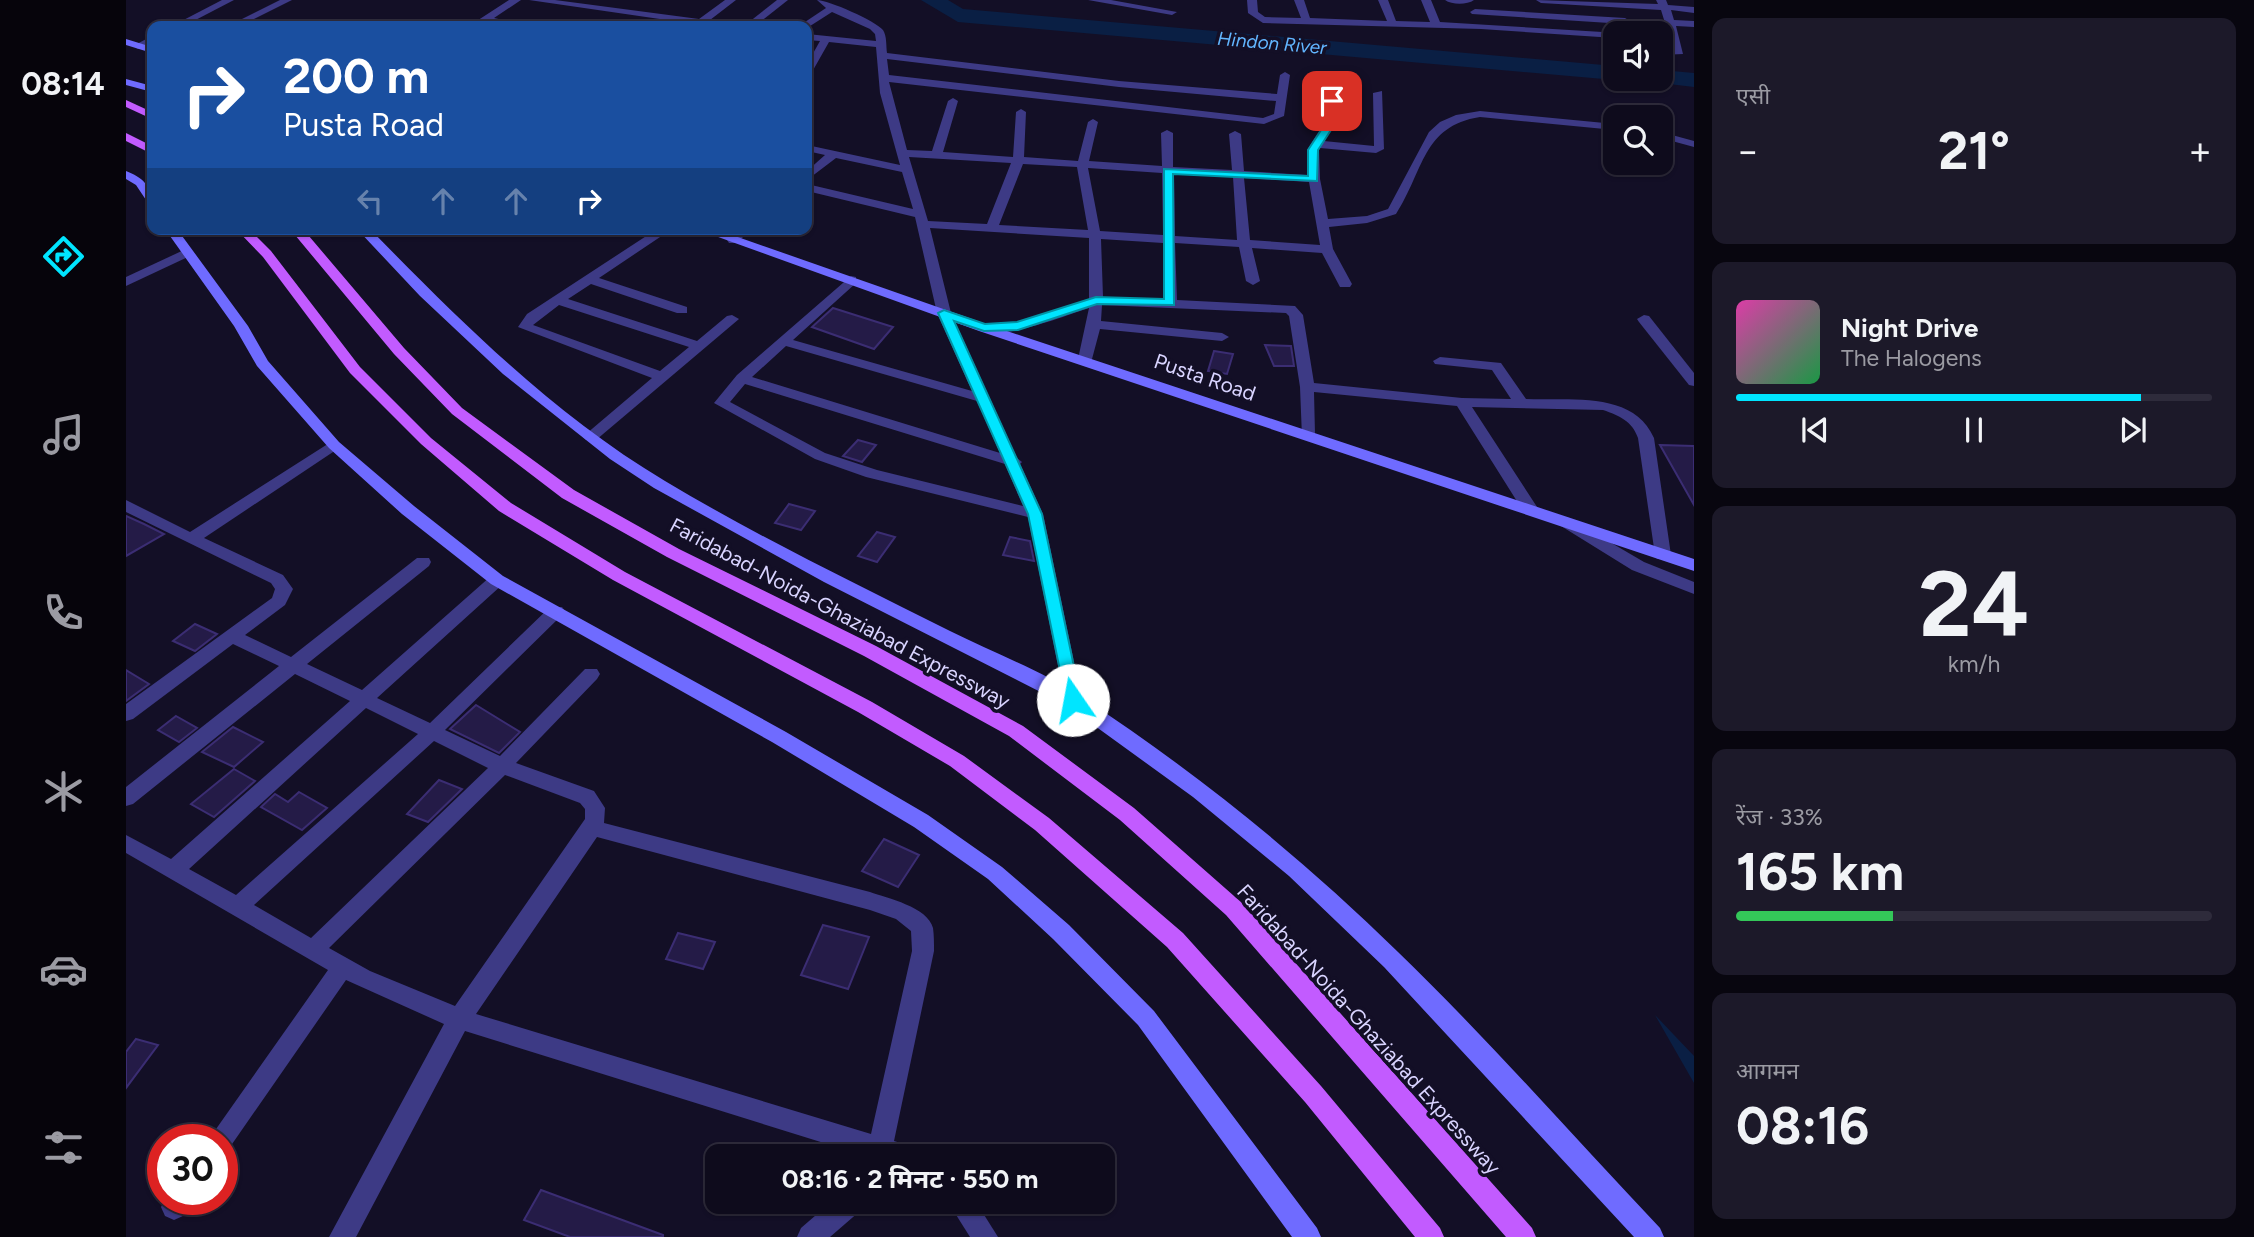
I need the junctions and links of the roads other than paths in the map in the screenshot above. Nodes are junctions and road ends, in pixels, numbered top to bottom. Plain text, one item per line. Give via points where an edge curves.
1 (229, 0) edge
2 (287, 0) edge
3 (516, 0) edge
4 (534, 0) edge
5 (731, 0) edge
6 (783, 0) edge
7 (1093, 0) edge
8 (1151, 0) edge
9 (1252, 0) edge
10 (1299, 0) edge
11 (1383, 0) edge
12 (1426, 0) edge
13 (1450, 0) edge
14 (1470, 0) edge
15 (1541, 0) edge
16 (1551, 0) edge
17 (1105, 1) edge
18 (1595, 2) edge
19 (1622, 2) edge
20 (827, 4) edge
21 (1663, 4) edge
22 (1143, 8) junction
23 (1694, 10) edge
24 (1172, 12) dead end
25 (1475, 12) junction
26 (485, 19) junction
27 (1306, 20) junction
28 (187, 21) edge
29 (243, 21) edge
30 (482, 21) edge
31 (497, 21) edge
32 (693, 21) edge
33 (702, 21) edge
34 (756, 21) edge
35 (809, 21) edge
36 (1625, 21) joint
37 (1669, 21) edge
38 (1673, 23) edge
39 (1392, 24) junction
40 (1694, 24) edge
41 (1436, 25) junction
42 (1482, 26) junction
43 (1673, 33) edge
44 (1603, 34) edge
45 (812, 38) edge
46 (826, 39) junction
47 (126, 42) edge
48 (147, 42) edge
49 (138, 46) junction
50 (147, 49) edge
51 (881, 50) junction
52 (1673, 52) edge
53 (812, 63) edge
54 (1040, 75) junction
55 (1285, 75) dead end
56 (884, 78) junction
57 (1335, 80) dead end
58 (126, 82) edge
59 (147, 88) edge
60 (1378, 93) dead end
61 (1036, 96) junction
62 (1282, 98) junction
63 (953, 101) dead end
64 (126, 103) edge
65 (1021, 112) dead end
66 (147, 114) edge
67 (1093, 122) dead end
68 (1603, 126) edge
69 (1167, 133) dead end
70 (1235, 134) dead end
71 (126, 136) edge
72 (1673, 138) edge
73 (1316, 144) junction
74 (1694, 144) edge
75 (147, 148) edge
76 (812, 149) edge
77 (903, 153) junction
78 (834, 154) junction
79 (936, 156) junction
80 (1018, 161) junction
81 (1082, 166) junction
82 (907, 170) junction
83 (1168, 171) junction
84 (812, 173) edge
85 (1237, 173) junction
86 (126, 174) edge
87 (1314, 179) junction
88 (146, 181) edge
89 (812, 189) edge
90 (922, 219) junction
91 (1322, 223) junction
92 (991, 229) junction
93 (175, 235) edge
94 (248, 235) edge
95 (301, 235) edge
96 (369, 235) edge
97 (657, 235) edge
98 (719, 235) edge
99 (738, 235) edge
100 (1095, 235) junction
101 (733, 240) junction
102 (1168, 240) junction
103 (1244, 243) junction
104 (1327, 249) junction
105 (186, 253) junction
106 (591, 280) junction
107 (852, 280) junction
108 (1253, 281) dead end
109 (126, 282) edge
110 (1345, 284) dead end
111 (561, 301) junction
112 (1096, 301) junction
113 (1170, 303) junction
114 (682, 310) dead end
115 (944, 313) junction
116 (732, 319) dead end
117 (1644, 319) dead end
118 (1094, 324) junction
119 (984, 328) junction
120 (1222, 337) dead end
121 (783, 341) junction
122 (699, 346) junction
123 (1085, 359) junction
124 (1440, 361) dead end
125 (663, 377) junction
126 (742, 378) junction
127 (1694, 382) edge
128 (1307, 387) junction
129 (981, 398) junction
130 (1462, 402) junction
131 (1522, 404) junction
132 (1307, 434) junction
133 (591, 437) junction
134 (334, 445) junction
135 (1014, 462) junction
136 (126, 505) edge
137 (1531, 510) junction
138 (1035, 514) junction
139 (1567, 523) junction
140 (191, 540) junction
141 (1663, 555) junction
142 (423, 562) dead end
143 (1694, 565) edge
144 (497, 580) junction
145 (1694, 588) edge
146 (556, 611) junction
147 (232, 636) junction
148 (293, 665) junction
149 (591, 674) dead end
150 (365, 700) junction
151 (1073, 700) junction
152 (126, 714) edge
153 (433, 731) junction
154 (502, 766) junction
155 (126, 798) edge
156 (592, 828) junction
157 (130, 851) edge
158 (173, 870) junction
159 (237, 907) junction
160 (313, 950) junction
161 (343, 967) junction
162 (459, 1019) junction
163 (232, 1124) edge
164 (866, 1144) edge
165 (900, 1144) edge
166 (836, 1214) edge
167 (969, 1214) edge
168 (342, 1237) edge
169 (810, 1237) edge
170 (985, 1237) edge
171 (1308, 1237) edge
172 (1431, 1237) edge
173 (1523, 1237) edge
174 (1651, 1237) edge

1 - 28 street
2 - 29 street
3 - 26 street
4 - 32 street
5 - 33 street
6 - 34 street
7 - 17 street
8 - 22 street
9 - 27 street via 1257,17
10 - 27 street
11 - 39 street
12 - 41 street
13 - 14 street
14 - 25 street
15 - 16 street
16 - 18 street
17 - 22 street
18 - 19 street
19 - 21 street
19 - 36 street
20 - 35 street
20 - 51 street via 875,27
21 - 23 street
21 - 37 street
22 - 24 street
25 - 36 street
25 - 42 street
26 - 30 street
26 - 31 street
27 - 39 street
38 - 40 street
39 - 41 street
41 - 42 street
42 - 44 street
43 - 52 street via 1679,52
45 - 46 street
46 - 51 street
46 - 53 street
47 - 49 street
48 - 49 street
49 - 50 street
51 - 54 street
51 - 56 street
54 - 61 street
54 - 62 street
55 - 62 street
56 - 61 street
56 - 77 street
57 - 73 street via 1329,122
58 - 59 street
60 - 73 street via 1380,147
61 - 62 street via 1264,121 1279,116
63 - 79 street
64 - 66 main road
65 - 80 street
67 - 81 street
68 - 91 street via 1461,114 1435,130 1392,211 1349,223
69 - 83 street
70 - 85 street
71 - 75 main road
72 - 74 street
73 - 87 street
76 - 78 street
77 - 79 street
77 - 82 street
78 - 82 street
78 - 84 street
79 - 80 street
80 - 81 street
80 - 92 street
81 - 83 street
81 - 100 street
82 - 90 street
83 - 85 street
83 - 102 street
85 - 87 street
85 - 103 street
86 - 88 street
87 - 91 street
89 - 90 street
90 - 92 street
90 - 115 street
91 - 104 street
92 - 100 street
93 - 105 street
94 - 172 main road via 355,370 426,441 505,507 619,576 957,761 1042,824 1175,940 1313,1094
95 - 173 main road, Faridabad-Noida-Ghaziabad Expressway via 399,351 457,411 558,487 673,553 870,651 1016,731 1127,814 1234,909
96 - 133 street via 508,371
97 - 106 street
98 - 101 street, Pusta Road
99 - 101 street
100 - 102 street
100 - 112 street
101 - 107 street, Pusta Road
102 - 103 street
102 - 113 street
103 - 104 street
103 - 108 street
104 - 110 street
105 - 109 street
105 - 134 street via 241,326 262,363
106 - 111 street
106 - 114 street
107 - 115 street, Pusta Road
107 - 121 street
111 - 122 street
111 - 125 street via 532,317 525,327
112 - 113 street
112 - 118 street
112 - 119 street via 1018,326
113 - 128 street via 1290,309 1296,315
115 - 119 street, Pusta Road
115 - 129 street
116 - 122 street
117 - 127 street
118 - 120 street
118 - 123 street
119 - 123 street, Pusta Road
121 - 126 street
121 - 129 street
122 - 125 street
123 - 132 street, Pusta Road
124 - 131 street via 1496,366
125 - 133 street
126 - 135 street
126 - 138 street via 721,402 820,456 872,474
128 - 130 street
128 - 132 street
129 - 135 street
130 - 131 street
130 - 137 street
131 - 141 street via 1604,406 1625,412 1641,424
132 - 137 street, Pusta Road
133 - 151 street via 720,519
134 - 140 street
134 - 144 street
135 - 138 street
136 - 140 street
137 - 139 street, Pusta Road
138 - 151 street
139 - 141 street, Pusta Road
139 - 145 street via 1638,566
140 - 147 street via 277,579 284,589 279,601
141 - 143 street, Pusta Road
142 - 148 street
144 - 146 street
144 - 150 street
146 - 153 street
146 - 171 street via 921,821 995,873 1146,1018
147 - 148 street
147 - 152 street
148 - 150 street
148 - 155 street
149 - 154 street
150 - 153 street
150 - 158 street
151 - 174 street via 1200,792 1296,870 1392,960
153 - 154 street
153 - 159 street
154 - 156 street via 587,797 598,815
154 - 160 street
156 - 162 street
156 - 165 street via 870,901 903,912 922,928
157 - 158 street
158 - 159 street
159 - 160 street
160 - 161 street
161 - 162 street
161 - 163 street
162 - 164 street
162 - 168 street
166 - 169 street
167 - 170 street

